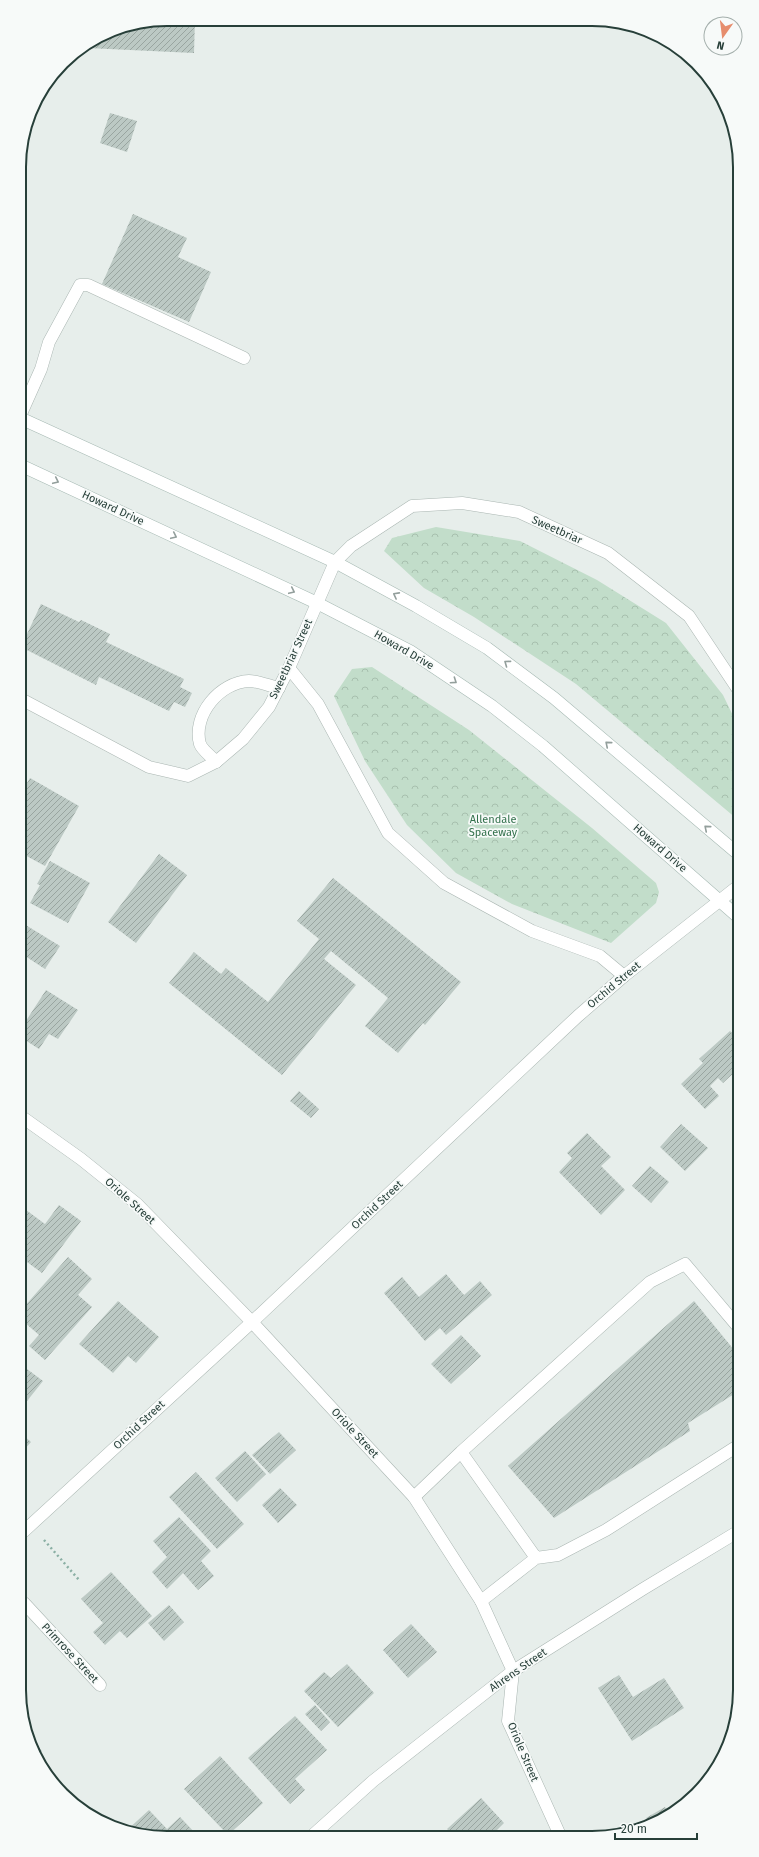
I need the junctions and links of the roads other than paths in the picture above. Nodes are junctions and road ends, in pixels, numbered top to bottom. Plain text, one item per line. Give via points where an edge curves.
1 (244, 358) dead end
2 (26, 403) edge
3 (26, 420) edge
4 (26, 468) edge
5 (335, 562) junction
6 (317, 603) junction
7 (290, 668) junction
8 (733, 682) edge
9 (279, 688) junction
10 (26, 702) edge
11 (216, 762) junction
12 (733, 850) edge
13 (733, 890) edge
14 (719, 900) junction
15 (733, 912) edge
16 (624, 976) junction
17 (26, 1120) edge
18 (733, 1321) edge
19 (252, 1322) junction
20 (733, 1450) edge
21 (461, 1452) junction
22 (414, 1497) junction
23 (27, 1529) edge
24 (733, 1535) edge
25 (536, 1558) junction
26 (481, 1601) junction
27 (26, 1605) edge
28 (513, 1671) junction
29 (100, 1685) dead end
30 (317, 1831) edge
31 (558, 1831) edge

1 - 2 street via 88,284 80,285 49,342
3 - 5 street
4 -> 6 street, Howard Drive
5 - 6 street, Sweetbriar Street
5 - 8 street, Sweetbriar via 351,546 412,506 462,503 518,512 608,553 689,616
12 -> 5 street via 554,698 487,648
6 - 7 street, Sweetbriar Street
6 -> 14 street, Howard Drive via 410,652 492,706 543,746
7 - 9 street, Sweetbriar Street
7 - 16 street via 318,704 388,833 444,883 532,931 600,956
9 - 11 street, Sweetbriar Street via 269,707 243,739
9 - 11 street via 249,681 227,687 206,706 199,728 200,745
10 - 11 street, Sweetbriar Street via 149,767 188,776
13 - 14 street, Orchid Street
14 - 15 street, Howard Drive
14 - 16 street, Orchid Street
16 - 19 street, Orchid Street via 578,1016
17 - 19 street, Oriole Street via 137,1204
18 - 21 street via 685,1264 650,1282
19 - 22 street, Oriole Street
19 - 23 street, Orchid Street
20 - 25 street via 606,1530 558,1556
21 - 22 street
21 - 25 street
22 - 26 street, Oriole Street
24 - 28 street, Ahrens Street
25 - 26 street
26 - 28 street, Oriole Street
27 - 29 street, Primrose Street
28 - 30 street, Ahrens Street via 373,1781
28 - 31 street, Oriole Street via 508,1721

